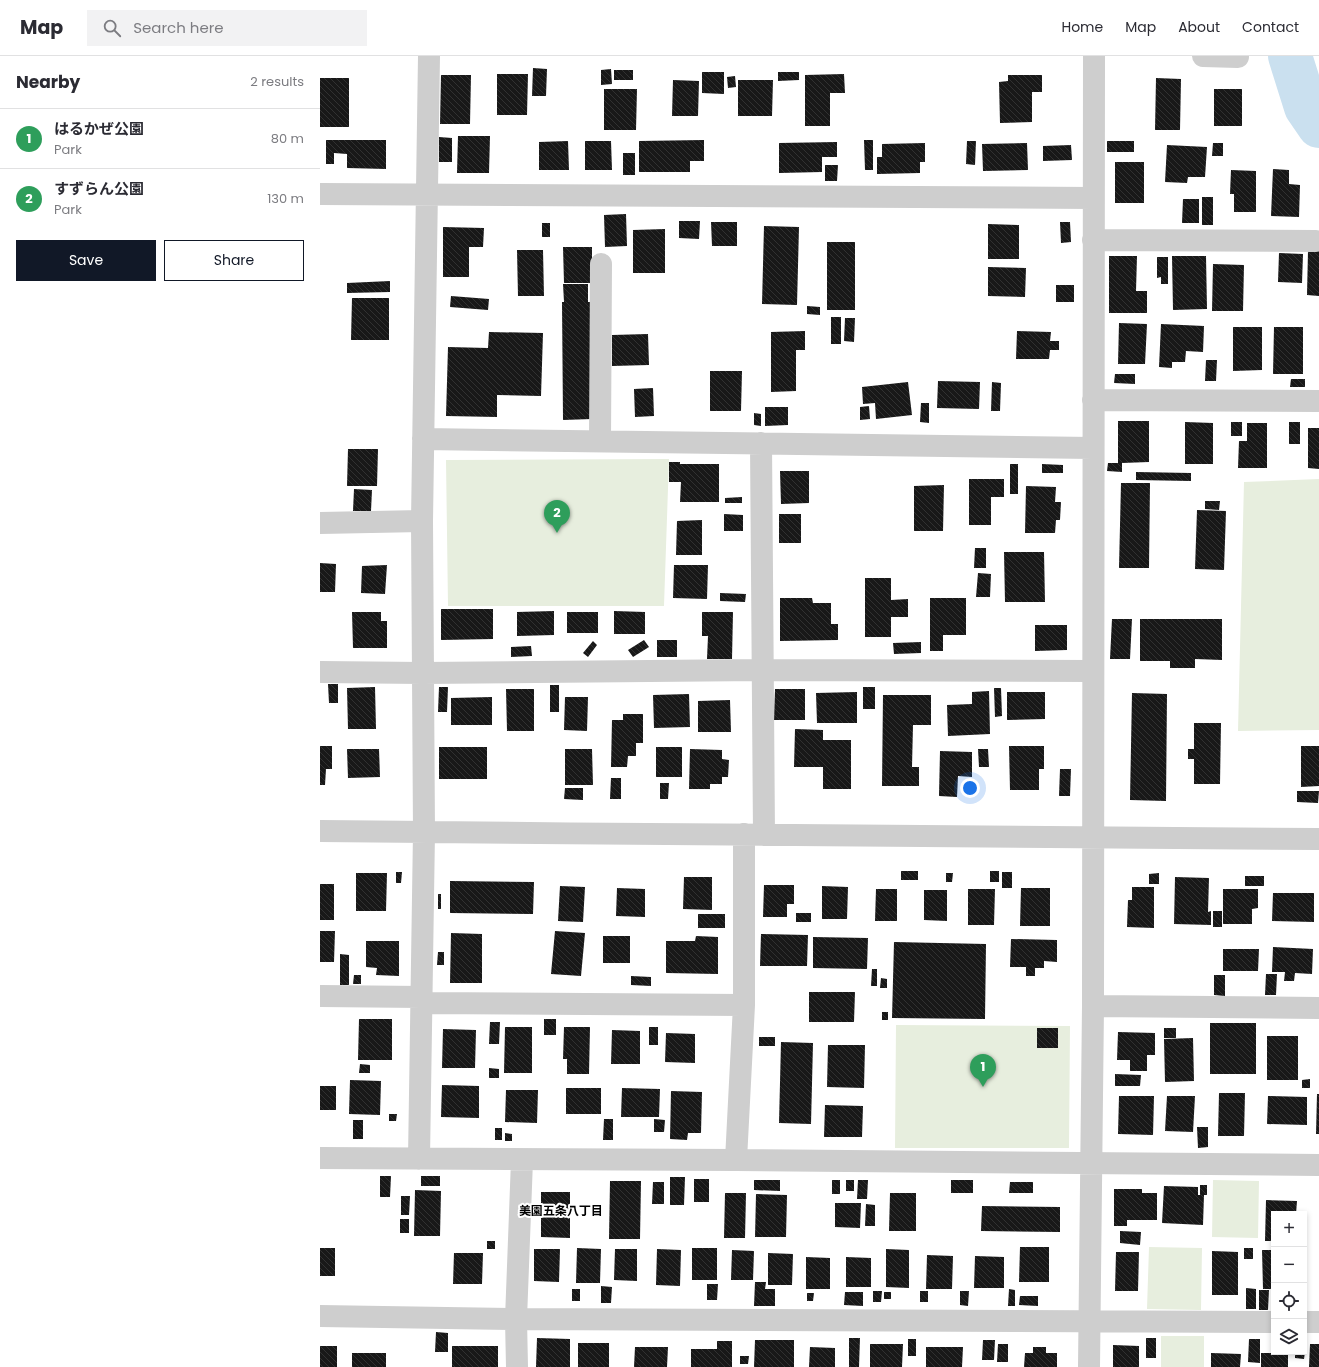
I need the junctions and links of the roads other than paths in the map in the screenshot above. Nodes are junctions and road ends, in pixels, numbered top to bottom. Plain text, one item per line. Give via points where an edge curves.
1 (429, 56) edge
2 (1094, 56) edge
3 (1203, 56) edge
4 (1238, 57) dead end
5 (320, 194) edge
6 (427, 194) junction
7 (1093, 198) junction
8 (1093, 240) junction
9 (1316, 241) dead end
10 (602, 264) dead end
11 (1093, 400) junction
12 (1319, 401) edge
13 (423, 439) junction
14 (600, 441) junction
15 (761, 444) junction
16 (1093, 448) junction
17 (422, 521) junction
18 (320, 523) edge
19 (762, 670) junction
20 (1092, 671) junction
21 (320, 672) edge
22 (423, 673) junction
23 (320, 831) edge
24 (424, 832) junction
25 (754, 834) junction
26 (1092, 838) junction
27 (1319, 839) edge
28 (320, 996) edge
29 (422, 1000) junction
30 (744, 1004) junction
31 (1092, 1006) junction
32 (1319, 1008) edge
33 (320, 1158) edge
34 (419, 1159) junction
35 (522, 1160) junction
36 (736, 1160) junction
37 (1092, 1163) junction
38 (1319, 1165) edge
39 (320, 1316) edge
40 (516, 1319) junction
41 (1089, 1322) junction
42 (1271, 1322) edge
43 (1307, 1322) edge
44 (1319, 1322) edge
45 (517, 1367) edge
46 (1089, 1367) edge

1 - 6 street
2 - 7 street
3 - 4 street
5 - 6 street
6 - 7 street
6 - 13 street
7 - 8 street
8 - 9 street
8 - 11 street
10 - 14 street
11 - 12 street
11 - 16 street
13 - 14 street
13 - 17 street
14 - 15 street
15 - 16 street
15 - 19 street
16 - 20 street
17 - 18 street
17 - 22 street
19 - 20 street
19 - 22 street
19 - 25 street
20 - 26 street
21 - 22 street
22 - 24 street
23 - 24 street
24 - 25 street
24 - 29 street
25 - 26 street
25 - 30 street
26 - 27 street
26 - 31 street
28 - 29 street
29 - 30 street
29 - 34 street
30 - 36 street
31 - 32 street
31 - 37 street
33 - 34 street
34 - 35 street
35 - 36 street
35 - 40 street
36 - 37 street
37 - 38 street
37 - 41 street
39 - 40 street
40 - 41 street
40 - 45 street
41 - 42 street
41 - 46 street
43 - 44 street

